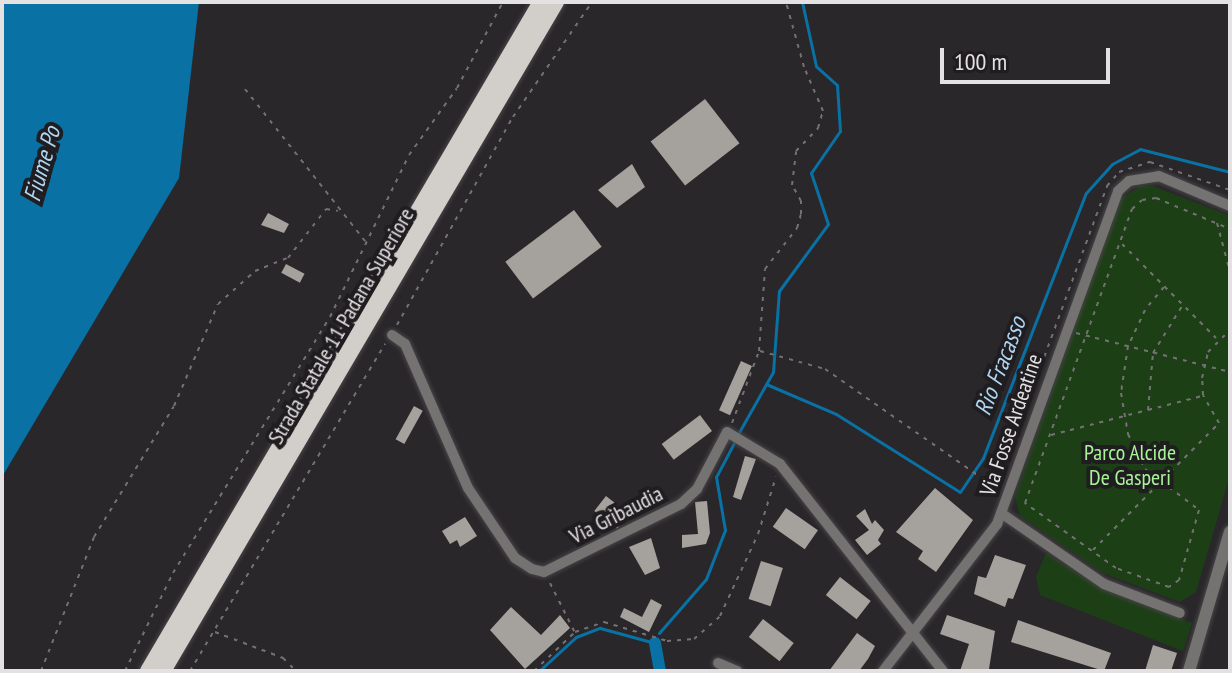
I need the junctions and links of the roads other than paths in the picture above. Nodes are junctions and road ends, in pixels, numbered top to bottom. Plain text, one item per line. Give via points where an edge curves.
1 (541, 2) edge
2 (556, 2) edge
3 (1230, 206) edge
4 (392, 335) dead end
5 (1001, 513) junction
6 (1230, 532) edge
7 (1180, 613) dead end
8 (913, 631) junction
9 (718, 663) dead end
10 (1192, 670) edge
11 (148, 671) edge
12 (163, 671) edge
13 (737, 671) edge
14 (883, 671) edge
15 (943, 671) edge

1 - 11 highway, Strada Statale 11 Padana Superiore
2 - 12 highway, Strada Statale 11 Padana Superiore
3 - 5 street, Via Fosse Ardeatine via 1159,176 1129,181 1110,205
4 - 8 street, Via Gribaudia via 405,344 456,465 515,558 544,572 681,504 734,436 780,464
5 - 7 street via 1104,584
5 - 8 street, Via Fosse Ardeatine
6 - 10 street
8 - 14 street, Via Fosse Ardeatine
8 - 15 street
9 - 13 street

